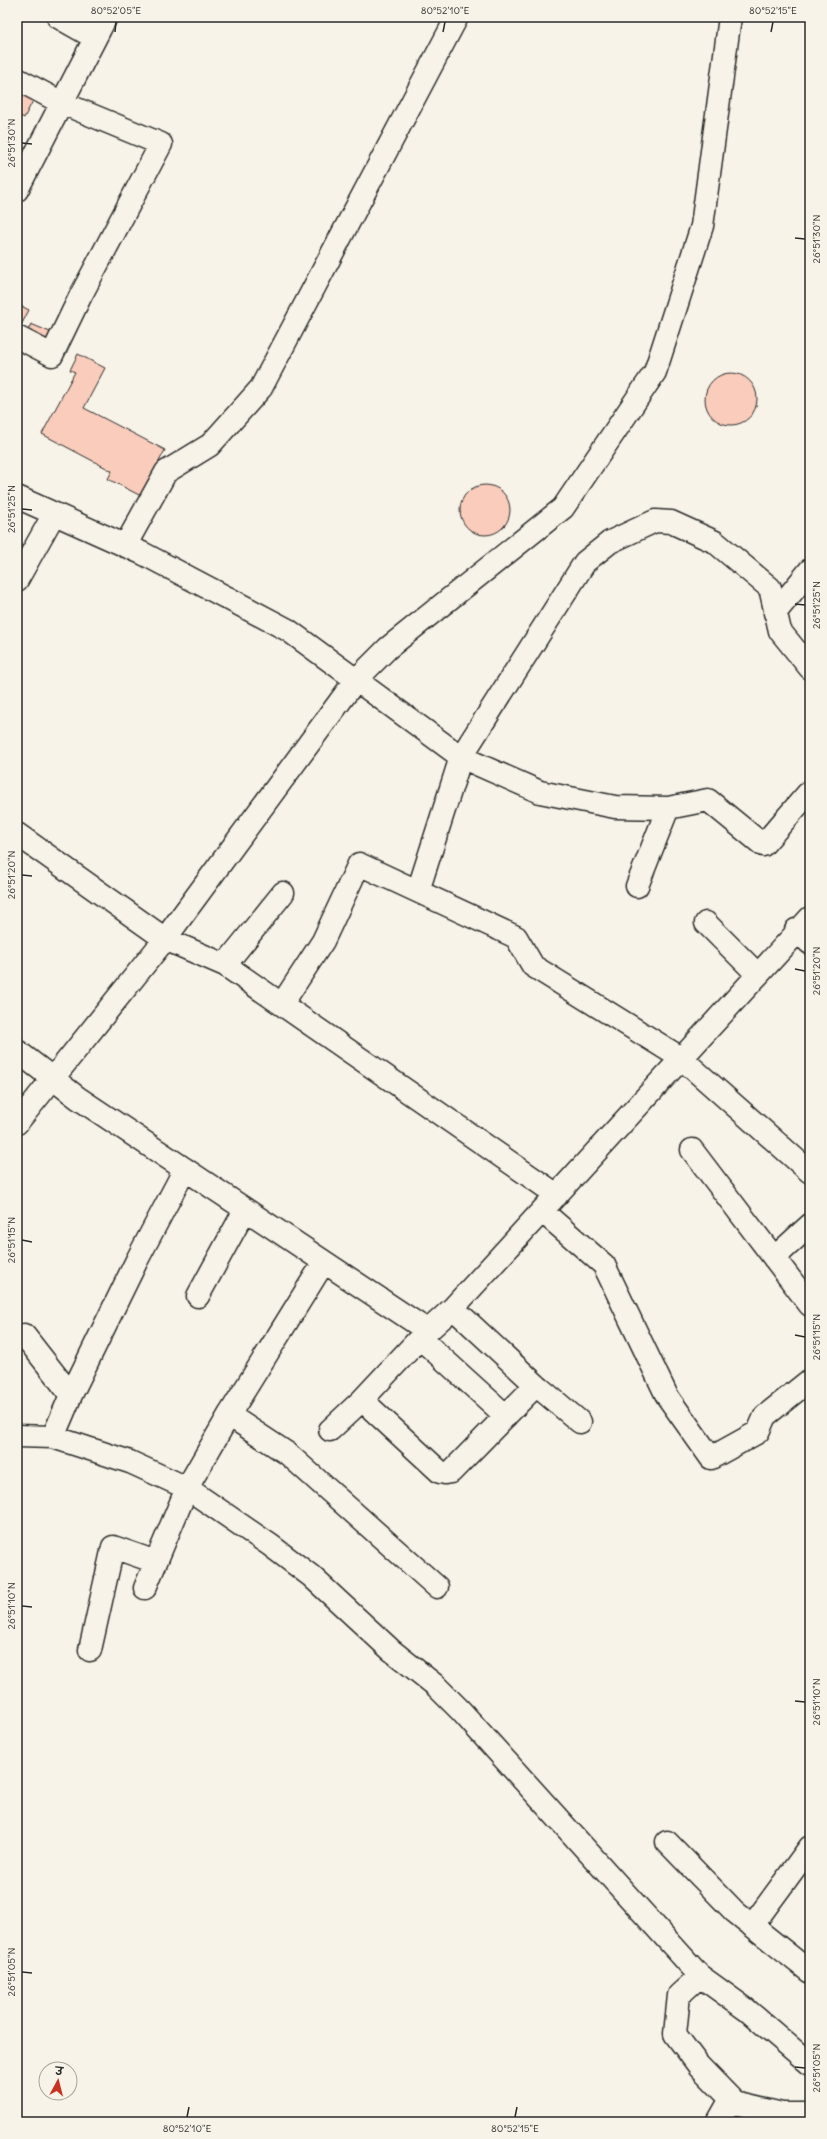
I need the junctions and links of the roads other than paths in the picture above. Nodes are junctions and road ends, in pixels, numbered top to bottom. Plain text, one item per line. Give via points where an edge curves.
1 (58, 17) edge
2 (106, 17) edge
3 (457, 17) edge
4 (730, 17) edge
5 (95, 38) junction
6 (17, 79) edge
7 (62, 103) junction
8 (17, 190) edge
9 (17, 337) edge
10 (17, 497) edge
11 (54, 514) junction
12 (126, 546) junction
13 (810, 570) edge
14 (17, 580) edge
15 (775, 613) junction
16 (810, 668) edge
17 (355, 681) junction
18 (461, 757) junction
19 (810, 791) edge
20 (668, 808) junction
21 (17, 834) edge
22 (637, 886) dead end
23 (418, 891) junction
24 (283, 893) dead end
25 (706, 923) dead end
26 (806, 930) edge
27 (165, 939) junction
28 (225, 965) junction
29 (757, 974) junction
30 (282, 1004) junction
31 (17, 1051) edge
32 (681, 1058) junction
33 (53, 1079) junction
34 (17, 1123) edge
35 (692, 1150) dead end
36 (185, 1169) junction
37 (810, 1172) edge
38 (557, 1194) junction
39 (245, 1210) junction
40 (542, 1211) junction
41 (810, 1225) edge
42 (774, 1258) junction
43 (324, 1262) junction
44 (198, 1296) dead end
45 (810, 1305) edge
46 (453, 1308) junction
47 (424, 1335) junction
48 (17, 1340) edge
49 (810, 1380) edge
50 (536, 1385) junction
51 (71, 1395) junction
52 (362, 1400) junction
53 (229, 1415) junction
54 (506, 1416) junction
55 (580, 1422) dead end
56 (330, 1430) dead end
57 (17, 1436) edge
58 (53, 1437) junction
59 (187, 1488) junction
60 (156, 1562) junction
61 (437, 1587) dead end
62 (145, 1588) dead end
63 (90, 1650) dead end
64 (667, 1842) dead end
65 (810, 1847) edge
66 (752, 1926) junction
67 (810, 1972) edge
68 (700, 1976) junction
69 (810, 2064) edge
70 (731, 2099) junction
71 (810, 2114) edge
72 (718, 2122) edge

1 - 5 street
2 - 5 street
3 - 12 street via 261,388 210,445 166,472
4 - 17 street via 702,226 655,372 563,508 388,648
5 - 7 street
6 - 7 street
7 - 8 street
7 - 9 street via 161,144 52,355
10 - 11 street
11 - 12 street
11 - 14 street
12 - 17 street via 288,630
13 - 15 street
15 - 16 street via 780,631
15 - 18 street via 770,588 715,542 671,522 655,521 610,542 585,562
17 - 18 street
17 - 27 street
18 - 20 street via 540,792 615,807
18 - 23 street
19 - 20 street via 763,845 708,800
20 - 22 street
21 - 27 street
23 - 30 street via 359,864 323,941
23 - 32 street via 516,937 533,966
24 - 28 street
25 - 29 street
26 - 29 street
27 - 28 street
27 - 33 street
28 - 30 street
29 - 32 street
30 - 38 street
31 - 33 street
32 - 37 street
32 - 38 street
33 - 34 street
33 - 36 street
35 - 42 street
36 - 39 street
36 - 51 street
38 - 40 street
39 - 43 street
39 - 44 street
40 - 46 street
40 - 49 street via 604,1265 667,1396 711,1458 758,1432 765,1416
41 - 42 street
42 - 45 street
43 - 47 street
43 - 53 street
46 - 47 street
46 - 50 street
47 - 52 street
47 - 54 street
48 - 51 street via 24,1335
50 - 54 street
50 - 55 street
51 - 58 street
52 - 54 street via 445,1474
52 - 56 street
53 - 59 street
53 - 61 street via 288,1454
57 - 58 street
58 - 59 street via 130,1462
59 - 60 street
59 - 68 street via 311,1576 390,1650 434,1685 461,1711
60 - 62 street
60 - 63 street via 113,1547
64 - 66 street via 734,1912
65 - 66 street
66 - 67 street
68 - 69 street via 747,2010
68 - 70 street via 679,1995 675,2034 699,2066
70 - 71 street via 735,2103 782,2114
70 - 72 street

